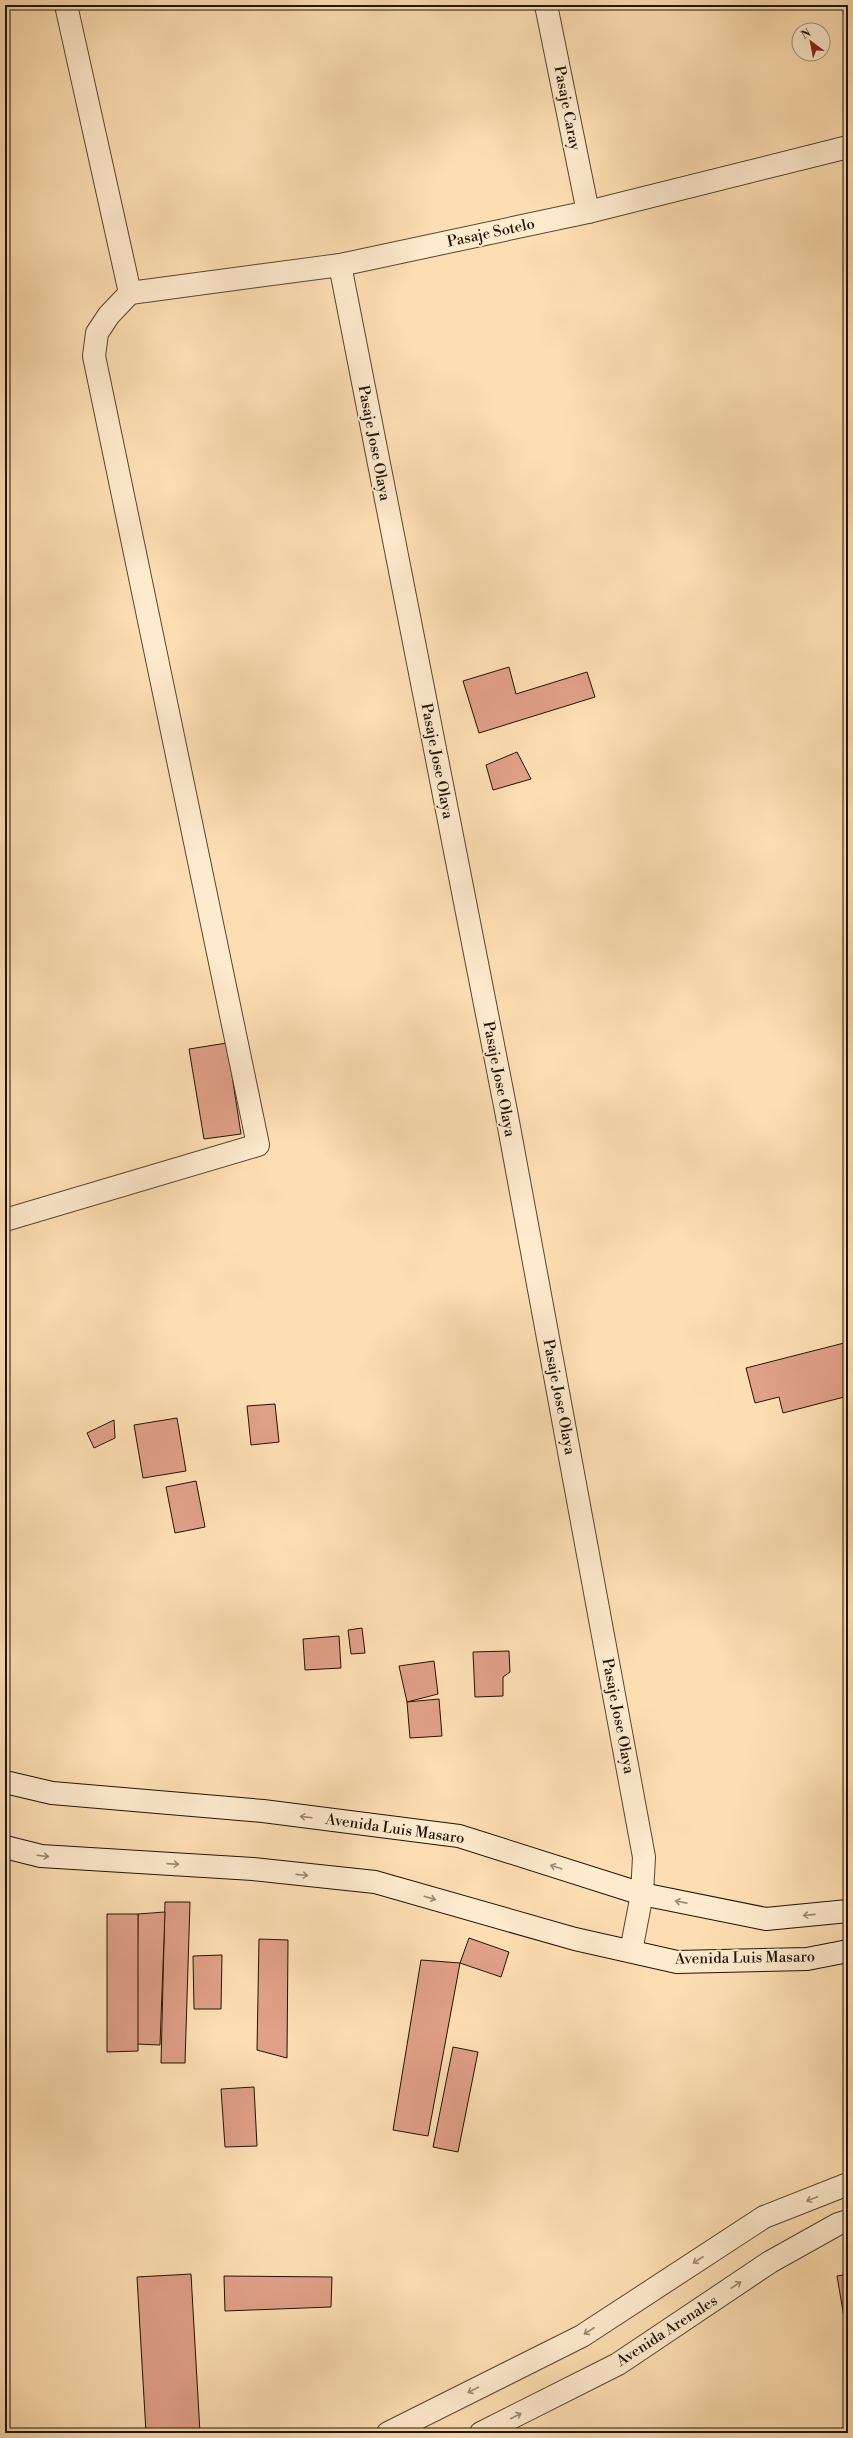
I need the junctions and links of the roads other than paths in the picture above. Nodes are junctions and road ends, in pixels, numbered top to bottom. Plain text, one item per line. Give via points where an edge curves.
1 (66, 5) edge
2 (546, 5) edge
3 (848, 147) edge
4 (588, 212) junction
5 (340, 265) junction
6 (130, 293) junction
7 (5, 1220) edge
8 (5, 1782) edge
9 (5, 1847) edge
10 (642, 1894) junction
11 (848, 1911) edge
12 (631, 1951) junction
13 (848, 1951) edge
14 (848, 2184) edge
15 (848, 2221) edge
16 (388, 2433) edge
17 (481, 2433) edge

1 - 6 street
2 - 4 street, Pasaje Caray
3 - 4 street, Pasaje Sotelo
4 - 5 street, Pasaje Sotelo
5 - 6 street, Pasaje Sotelo
5 - 10 street, Pasaje Jose Olaya via 519,1181 644,1857
6 - 7 street via 109,315 97,333 94,356 258,1144
10 -> 8 street, Avenida Luis Masaro via 459,1836 263,1811 52,1793
9 -> 12 street, Avenida Luis Masaro via 41,1856 253,1869 375,1882 575,1939
11 -> 10 street, Avenida Luis Masaro via 766,1919
10 - 12 street, Pasaje Jose Olaya
12 - 13 street, Avenida Luis Masaro via 677,1962 807,1959
14 -> 16 street via 764,2217 582,2336
17 -> 15 street, Avenida Arenales via 618,2364 770,2262

